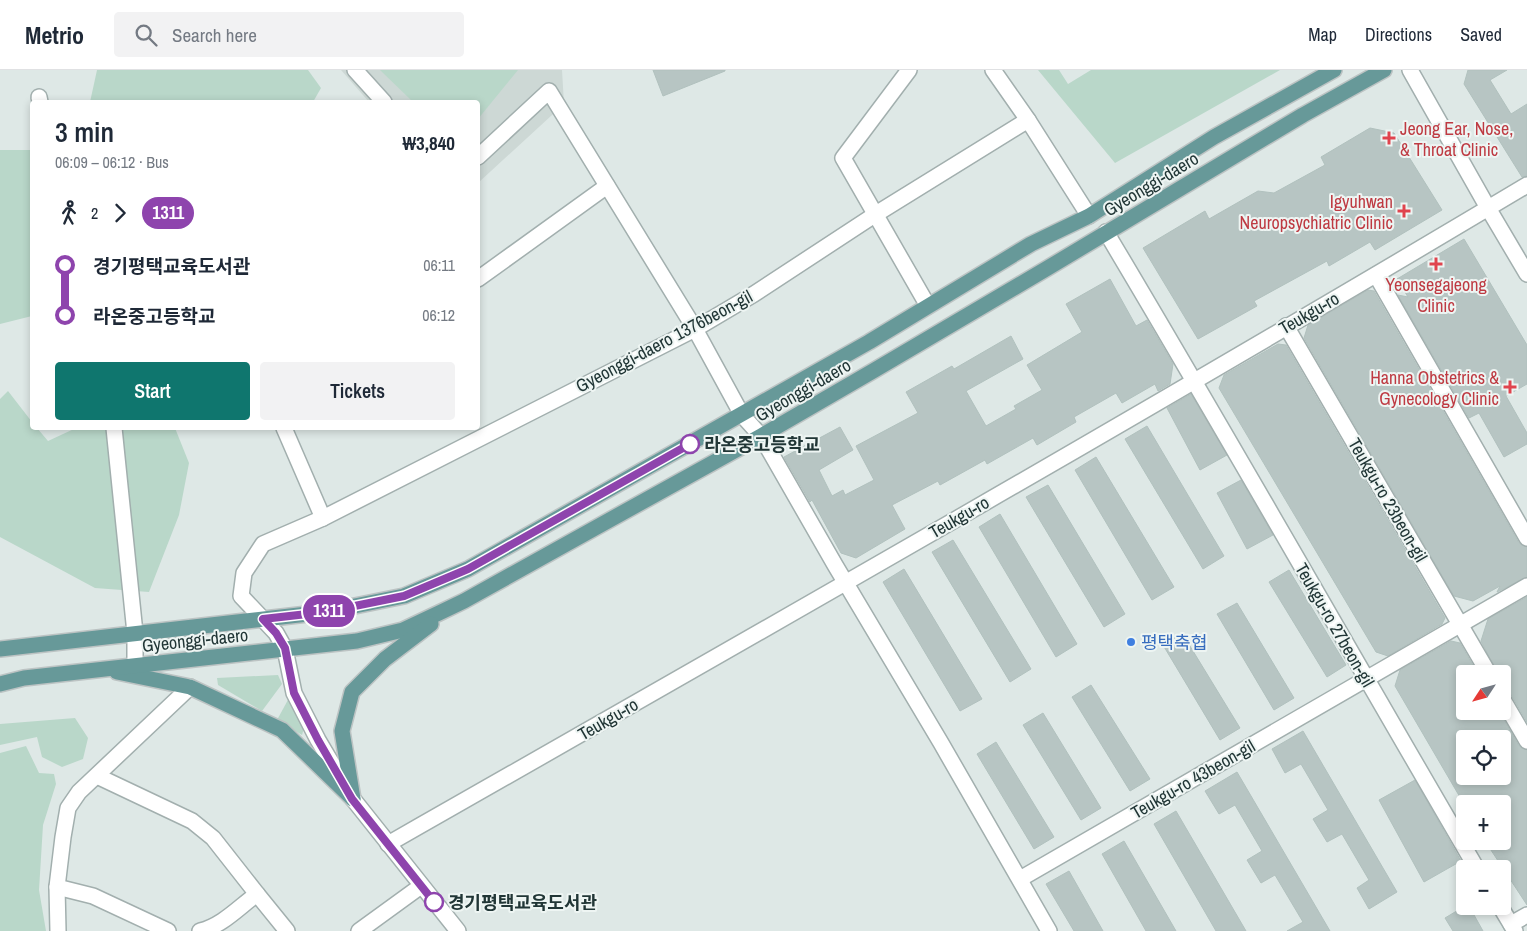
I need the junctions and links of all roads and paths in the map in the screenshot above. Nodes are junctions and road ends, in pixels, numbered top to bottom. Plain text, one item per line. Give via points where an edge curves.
1 (355, 70) edge
2 (909, 70) edge
3 (994, 70) edge
4 (1334, 70) edge
5 (1384, 70) edge
6 (1410, 70) edge
7 (382, 100) edge
8 (1028, 120) junction
9 (480, 155) edge
10 (1527, 185) edge
11 (607, 186) junction
12 (1488, 208) junction
13 (876, 214) junction
14 (1089, 216) junction
15 (1106, 232) junction
16 (1527, 274) edge
17 (1376, 275) junction
18 (480, 278) edge
19 (928, 306) junction
20 (1286, 326) junction
21 (695, 329) junction
22 (1195, 381) junction
23 (742, 415) junction
24 (114, 430) edge
25 (285, 430) edge
26 (761, 436) junction
27 (322, 518) junction
28 (1527, 538) edge
29 (847, 582) junction
30 (1527, 586) edge
31 (439, 613) junction
32 (263, 619) junction
33 (1461, 626) junction
34 (135, 633) junction
35 (285, 648) junction
36 (0, 649) edge
37 (135, 665) junction
38 (1484, 665) edge
39 (103, 669) junction
40 (1366, 679) junction
41 (0, 684) edge
42 (190, 687) junction
43 (1511, 713) edge
44 (1527, 741) edge
45 (97, 776) junction
46 (352, 799) junction
47 (388, 844) junction
48 (1473, 860) edge
49 (1020, 879) junction
50 (421, 886) junction
51 (57, 887) junction
52 (257, 894) junction
53 (1505, 915) edge
54 (1527, 915) edge
55 (1513, 928) edge
56 (58, 931) edge
57 (168, 931) edge
58 (200, 931) edge
59 (288, 931) edge
60 (359, 931) edge
61 (458, 931) edge
62 (1049, 931) edge

1 - 7 street
2 - 13 street via 843,158
3 - 8 street
4 - 14 main road, Gyeonggi-daero via 1214,137
5 - 15 main road, Gyeonggi-daero
6 - 12 street
8 - 13 street, Gyeonggi-daero 1376beon-gil
8 - 14 street
9 - 11 street via 549,91
10 - 12 street, Teukgu-ro
11 - 18 street
11 - 21 street
12 - 16 street
12 - 17 street, Teukgu-ro
13 - 19 street
13 - 21 street, Gyeonggi-daero 1376beon-gil
14 - 19 main road, Gyeonggi-daero via 1031,244
15 - 22 street, Teukgu-ro 27beon-gil
15 - 26 main road, Gyeonggi-daero
17 - 20 street, Teukgu-ro
17 - 28 street
19 - 23 main road, Gyeonggi-daero
20 - 22 street, Teukgu-ro
20 - 33 street, Teukgu-ro 23beon-gil
21 - 23 street
21 - 27 street, Gyeonggi-daero 1376beon-gil
22 - 29 street, Teukgu-ro
22 - 40 street, Teukgu-ro 27beon-gil
23 - 26 street
23 - 32 main road, Gyeonggi-daero via 468,569 441,581 404,596 325,612
24 - 34 street
25 - 27 street
26 - 29 street
26 - 31 main road, Gyeonggi-daero
27 - 32 street, Gyeonggi-daero 1376beon-gil via 263,544 244,574 241,596
29 - 47 street, Teukgu-ro
29 - 49 street
30 - 33 street, Teukgu-ro 43beon-gil
31 - 35 main road, Gyeonggi-daero via 403,630 366,639
31 - 46 main road via 434,621 385,659 352,692 342,731
32 - 34 main road, Gyeonggi-daero
32 - 35 street
33 - 38 street, Teukgu-ro 23beon-gil
33 - 40 street, Teukgu-ro 43beon-gil
34 - 36 main road, Gyeonggi-daero
34 - 37 street
35 - 37 main road, Gyeonggi-daero
35 - 46 street via 294,693
37 - 39 main road, Gyeonggi-daero
39 - 41 main road, Gyeonggi-daero
39 - 42 main road
40 - 48 street, Teukgu-ro 27beon-gil
40 - 49 street, Teukgu-ro 43beon-gil
42 - 45 street
42 - 46 main road via 282,730
43 - 44 street
45 - 51 street via 79,792 68,808
45 - 52 street via 192,821 214,838
46 - 47 street
47 - 50 street
49 - 62 street
50 - 60 street
50 - 61 street
51 - 56 street
51 - 57 street via 93,896
52 - 58 street via 223,921
52 - 59 street
53 - 55 street
54 - 55 street

